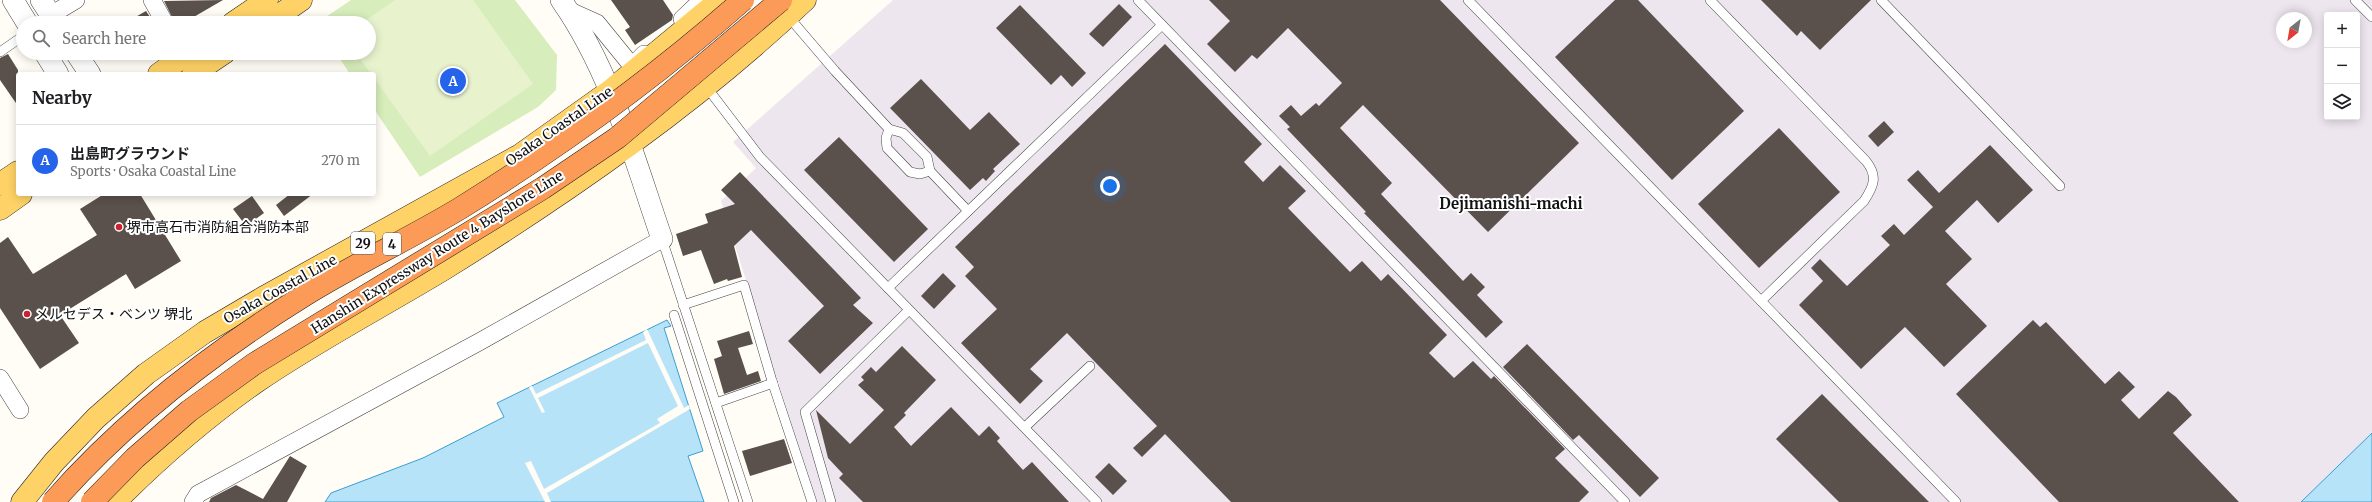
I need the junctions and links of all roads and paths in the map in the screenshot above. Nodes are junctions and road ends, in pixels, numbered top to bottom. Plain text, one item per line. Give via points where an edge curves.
1 (13, 0) edge
2 (76, 0) edge
3 (152, 0) edge
4 (267, 0) edge
5 (301, 0) edge
6 (702, 0) edge
7 (720, 0) edge
8 (743, 0) edge
9 (805, 0) edge
10 (1138, 0) edge
11 (1468, 0) edge
12 (1710, 0) edge
13 (1881, 0) edge
14 (2355, 0) edge
15 (565, 5) edge
16 (785, 8) edge
17 (49, 13) edge
18 (23, 16) edge
19 (161, 16) edge
20 (243, 16) edge
21 (278, 16) edge
22 (2372, 18) edge
23 (1162, 25) junction
24 (16, 41) edge
25 (0, 52) edge
26 (49, 60) edge
27 (81, 60) edge
28 (184, 60) edge
29 (57, 72) edge
30 (89, 72) edge
31 (162, 72) edge
32 (705, 85) junction
33 (610, 91) junction
34 (889, 129) junction
35 (630, 145) junction
36 (930, 172) junction
37 (16, 173) edge
38 (0, 184) edge
39 (2060, 186) dead end
40 (18, 196) edge
41 (0, 208) edge
42 (968, 211) junction
43 (662, 239) junction
44 (888, 288) junction
45 (1761, 301) junction
46 (683, 305) junction
47 (908, 311) junction
48 (674, 315) dead end
49 (1090, 366) dead end
50 (0, 378) edge
51 (773, 383) junction
52 (716, 403) junction
53 (20, 410) dead end
54 (1025, 427) junction
55 (22, 502) edge
56 (53, 502) edge
57 (92, 502) edge
58 (115, 502) edge
59 (193, 502) edge
60 (734, 502) edge
61 (748, 502) edge
62 (812, 502) edge
63 (831, 502) edge
64 (1097, 502) edge
65 (1626, 502) edge
66 (1956, 502) edge

1 - 18 street
2 - 17 street
3 - 19 street
4 - 20 main road
5 - 21 main road
6 - 15 street via 632,66 597,23
7 - 33 main road, Osaka Coastal Line / 29
8 - 56 highway, Hanshin Expressway Route 4 Bayshore Line / 4, bridge via 663,67 532,162 456,210 305,294 232,343 171,389
9 - 16 main road
10 - 23 lane
11 - 45 lane
12 - 45 lane via 1866,161 1872,168 1875,178 1872,190 1864,201
13 - 39 lane
14 - 22 lane
15 - 33 street
16 - 32 main road
16 - 34 lane via 835,71
16 - 57 highway, Hanshin Expressway Route 4 Bayshore Line / 4, bridge via 617,138 543,188 248,368 189,411 135,458
23 - 42 lane
23 - 65 lane
24 - 25 lane
26 - 29 street
27 - 30 street
28 - 31 main road
32 - 35 main road
32 - 44 lane via 760,157
33 - 35 street
33 - 55 main road, Osaka Coastal Line / 29 via 520,155 205,332 146,374 96,418 54,462
34 - 36 lane via 903,133 927,157
34 - 36 lane via 886,138 887,148 910,172
35 - 43 street
35 - 58 main road via 553,199 443,269 256,382 197,426
36 - 42 lane
37 - 38 main road
40 - 41 main road
42 - 44 lane
43 - 46 lane
43 - 59 street via 198,494
44 - 47 lane
45 - 66 lane
46 - 51 lane via 744,285
46 - 52 lane
47 - 54 lane
47 - 63 lane via 805,412
48 - 60 lane
49 - 54 lane
50 - 53 street
51 - 52 lane
51 - 62 lane
52 - 61 lane
54 - 64 lane

